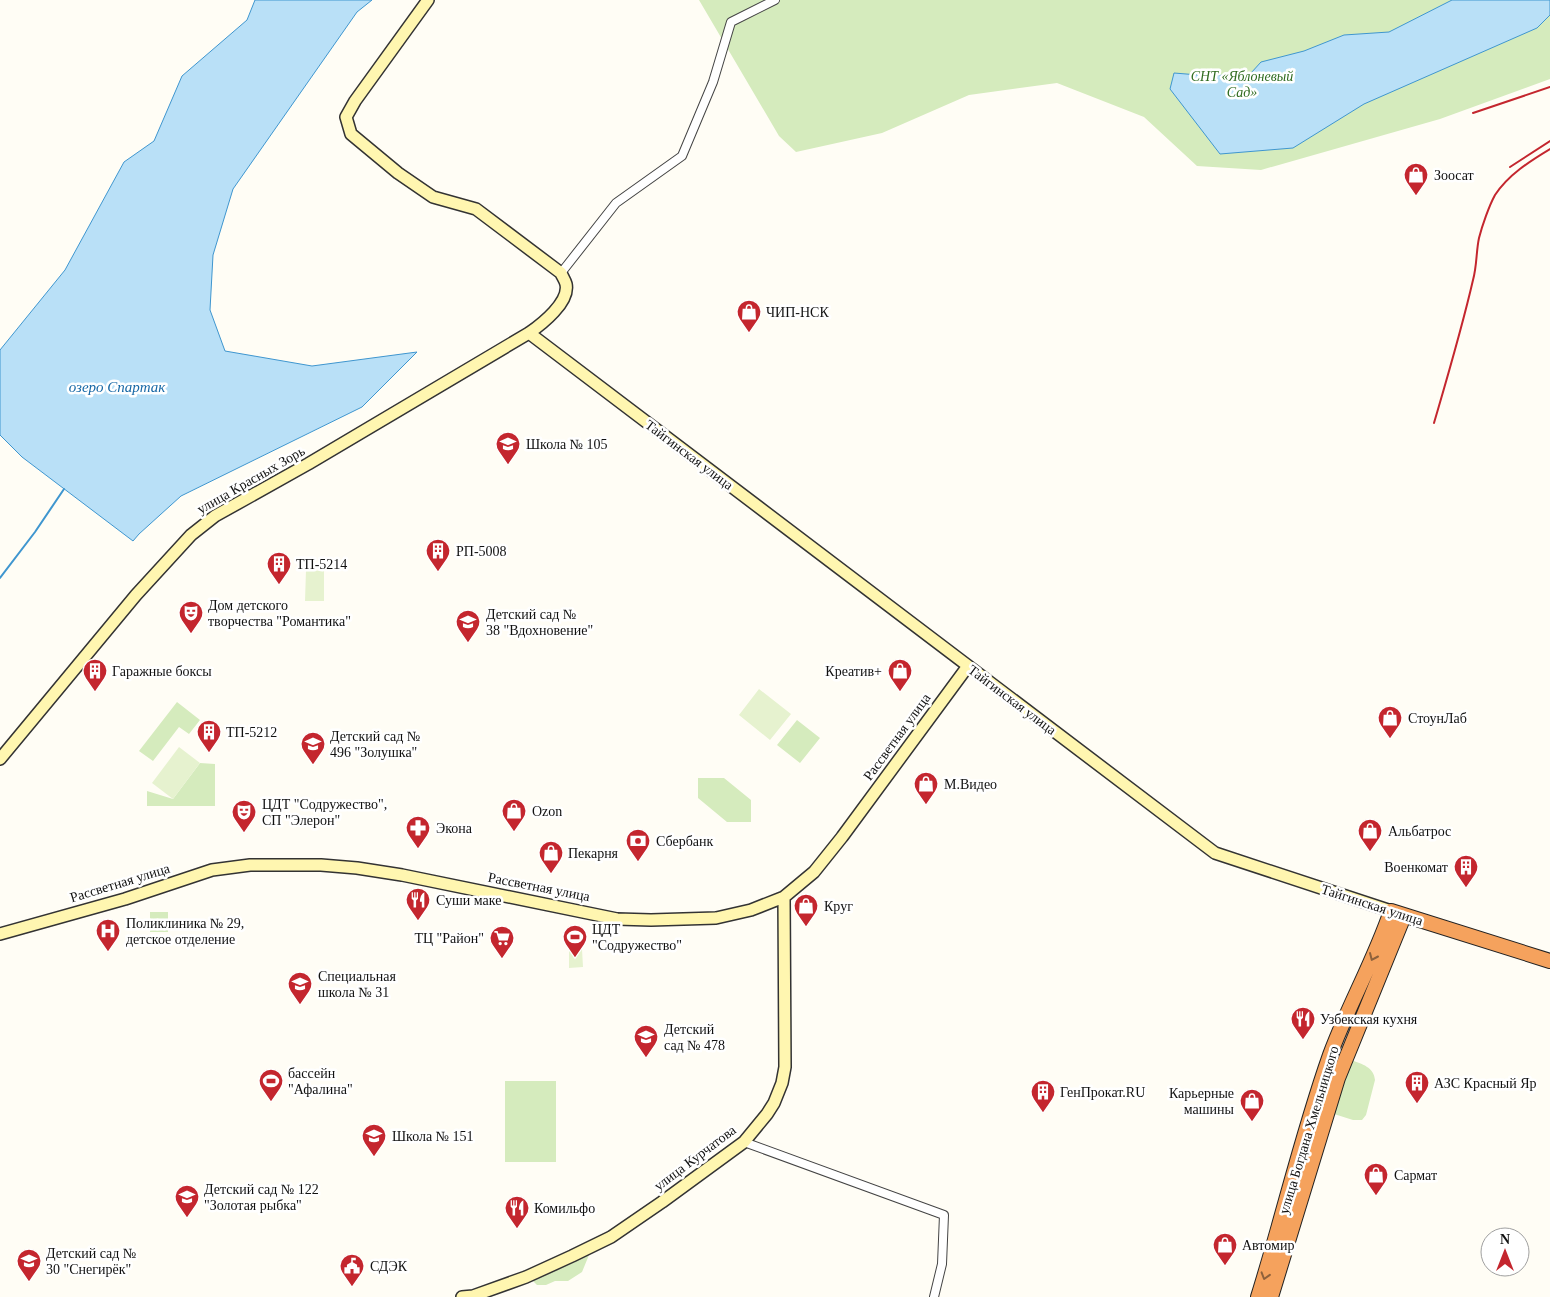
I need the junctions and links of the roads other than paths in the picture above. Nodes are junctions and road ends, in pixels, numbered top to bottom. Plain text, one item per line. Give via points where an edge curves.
1 (428, 0) edge
2 (775, 0) edge
3 (561, 273) junction
4 (529, 333) junction
5 (968, 666) junction
6 (0, 759) edge
7 (784, 897) junction
8 (1398, 914) junction
9 (0, 934) edge
10 (1550, 961) edge
11 (1318, 1091) junction
12 (1332, 1094) junction
13 (744, 1142) junction
14 (462, 1297) edge
15 (934, 1297) edge
16 (1258, 1297) edge
17 (1272, 1297) edge

1 - 3 main road via 355,101 346,117 351,134 433,197 476,209
2 - 3 street via 731,22 713,82 682,156 616,203
3 - 4 main road, улица Красных Зорь via 566,285 563,297 545,322
4 - 5 main road, Тайгинская улица
4 - 6 main road, улица Красных Зорь via 215,516 191,535 136,595
5 - 7 main road, Рассветная улица via 842,837 814,872
5 - 8 main road, Тайгинская улица via 1215,853
7 - 9 main road, Рассветная улица via 751,910 716,918 617,919 357,868 250,865 212,870 125,899
7 - 13 main road, улица Курчатова via 785,1037 782,1083 766,1114
8 - 10 highway, Тайгинская улица
8 -> 11 highway, улица Богдана Хмельницкого via 1383,935
8 - 12 highway, улица Богдана Хмельницкого
11 - 12 highway
11 -> 16 highway, улица Богдана Хмельницкого
12 - 17 highway, улица Богдана Хмельницкого
13 - 14 main road, улица Курчатова via 611,1237 526,1277
13 - 15 street via 944,1215 942,1264

